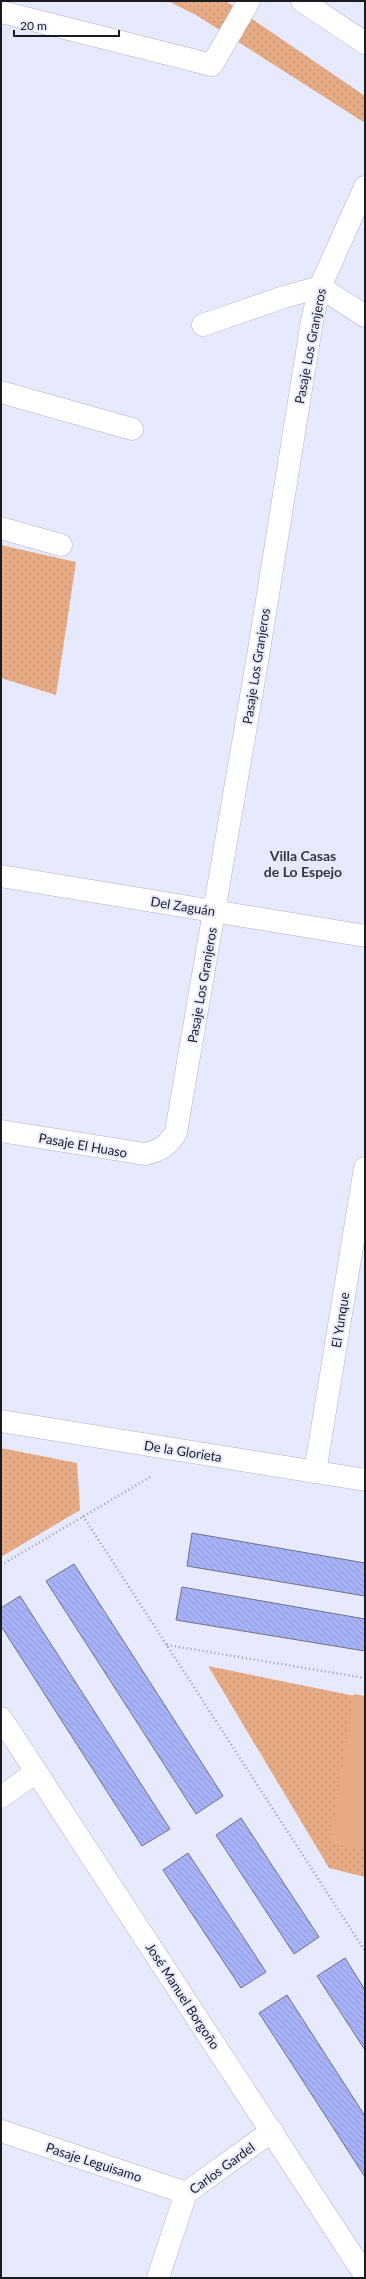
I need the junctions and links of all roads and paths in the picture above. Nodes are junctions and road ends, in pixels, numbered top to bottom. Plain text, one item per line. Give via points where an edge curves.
1 (249, 1) edge
2 (302, 1) edge
3 (1, 12) edge
4 (365, 43) edge
5 (365, 187) edge
6 (320, 287) junction
7 (365, 316) edge
8 (203, 325) dead end
9 (1, 392) edge
10 (132, 429) dead end
11 (1, 528) edge
12 (61, 546) dead end
13 (1, 876) edge
14 (214, 911) junction
15 (365, 936) edge
16 (1, 1131) edge
17 (164, 1148) joint
18 (365, 1168) edge
19 (1, 1421) edge
20 (193, 1452) junction
21 (314, 1472) junction
22 (365, 1480) edge
23 (83, 1516) junction
24 (1, 1565) edge
25 (166, 1645) junction
26 (365, 1678) edge
27 (1, 1718) edge
28 (36, 1772) junction
29 (1, 1797) edge
30 (365, 1951) edge
31 (1, 2131) edge
32 (272, 2131) junction
33 (186, 2193) junction
34 (365, 2275) edge
35 (158, 2278) edge

1 - 3 street via 212,65
2 - 4 street
5 - 6 street, Pasaje Los Granjeros
6 - 7 street
6 - 8 street
6 - 14 street, Pasaje Los Granjeros via 312,321
9 - 10 street
11 - 12 street
13 - 14 street, Del Zaguán
14 - 15 street, Del Zaguán
14 - 17 street, Pasaje Los Granjeros via 179,1122 176,1132
16 - 17 street, Pasaje El Huaso via 135,1154 155,1152
18 - 21 street, El Yunque
19 - 20 street, De la Glorieta
20 - 21 street, De la Glorieta
20 - 23 path
21 - 22 street, De la Glorieta
23 - 24 path
23 - 25 path
25 - 26 path
25 - 30 path
27 - 28 street, José Manuel Borgoño
28 - 29 street
28 - 32 street, José Manuel Borgoño
31 - 33 street, Pasaje Leguisamo
32 - 33 street, Carlos Gardel
32 - 34 street, José Manuel Borgoño
33 - 35 street, Carlos Gardel

